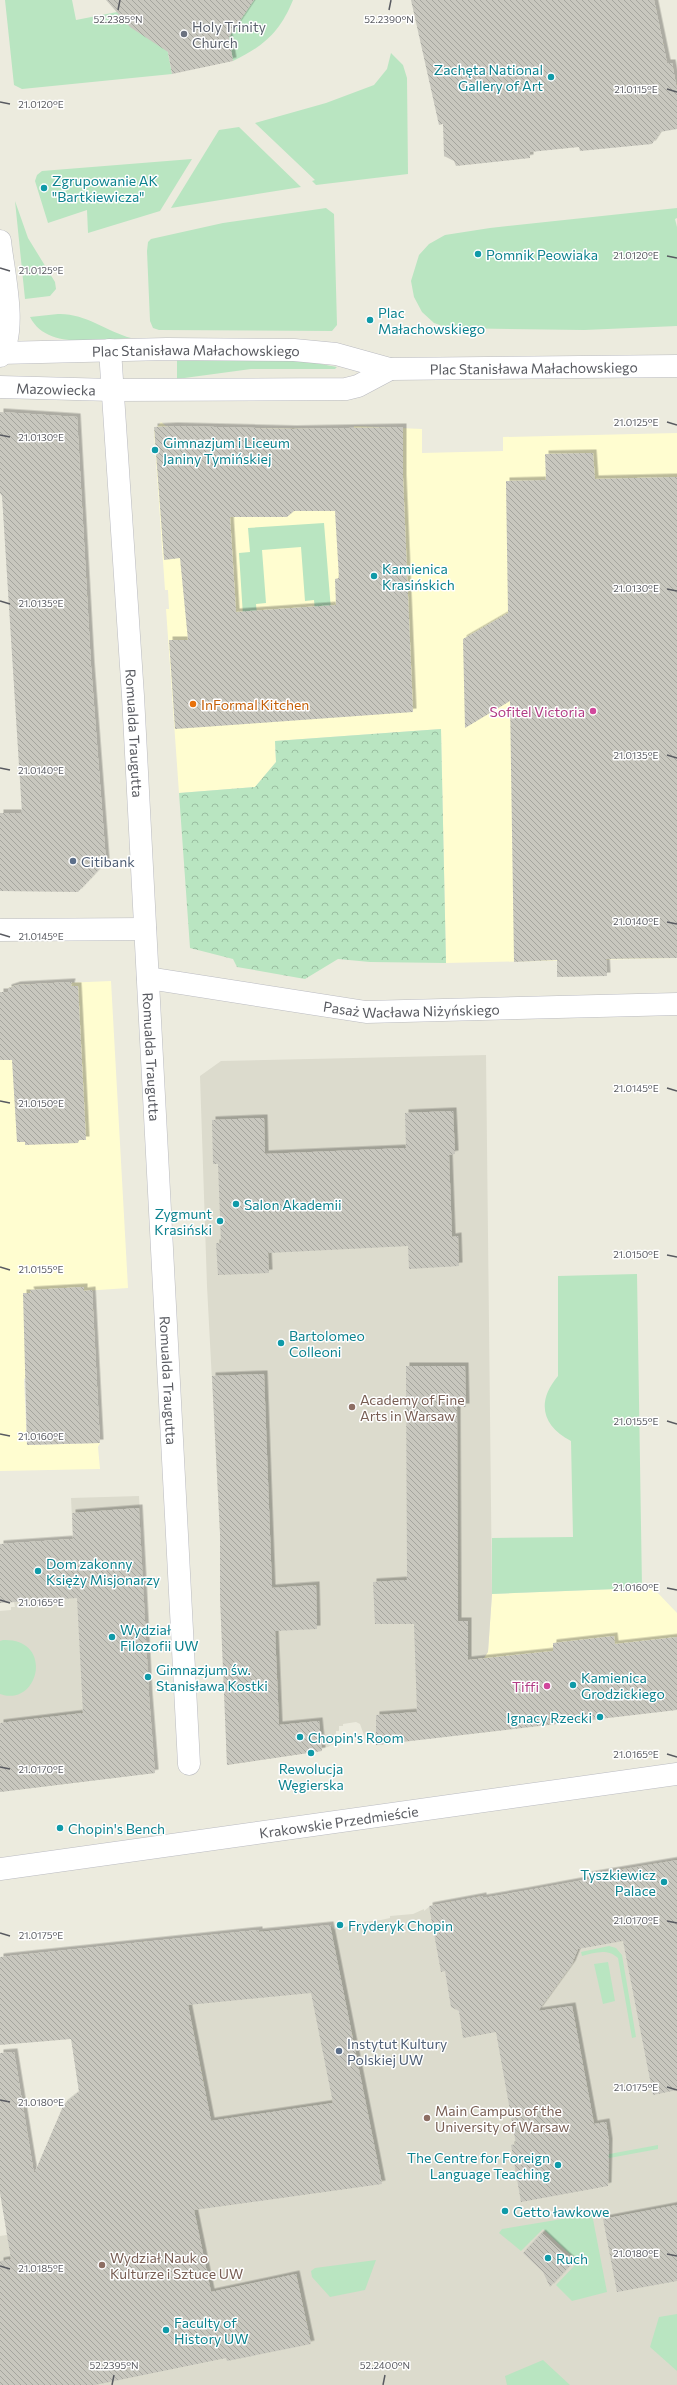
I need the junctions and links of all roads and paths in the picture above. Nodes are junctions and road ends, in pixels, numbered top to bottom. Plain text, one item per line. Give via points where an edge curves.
1 (0, 241) edge
2 (110, 350) junction
3 (1, 354) edge
4 (677, 366) edge
5 (390, 369) junction
6 (0, 386) edge
7 (112, 390) junction
8 (145, 929) junction
9 (0, 930) edge
10 (148, 978) junction
11 (677, 1004) edge
12 (189, 1764) dead end
13 (677, 1774) edge
14 (0, 1868) edge

1 - 3 street via 9,322
2 - 3 street, Plac Stanisława Małachowskiego
2 - 5 street, Plac Stanisława Małachowskiego via 316,351
2 - 7 street, Romualda Traugutta
4 - 5 street, Plac Stanisława Małachowskiego
5 - 7 street, Plac Stanisława Małachowskiego via 358,386 346,389
6 - 7 street, Mazowiecka
7 - 8 street, Romualda Traugutta via 133,696
8 - 9 street
8 - 10 street, Romualda Traugutta
10 - 11 street, Pasaż Wacława Niżyńskiego via 366,1012
10 - 12 street, Romualda Traugutta
13 - 14 street, Krakowskie Przedmieście via 362,1820

